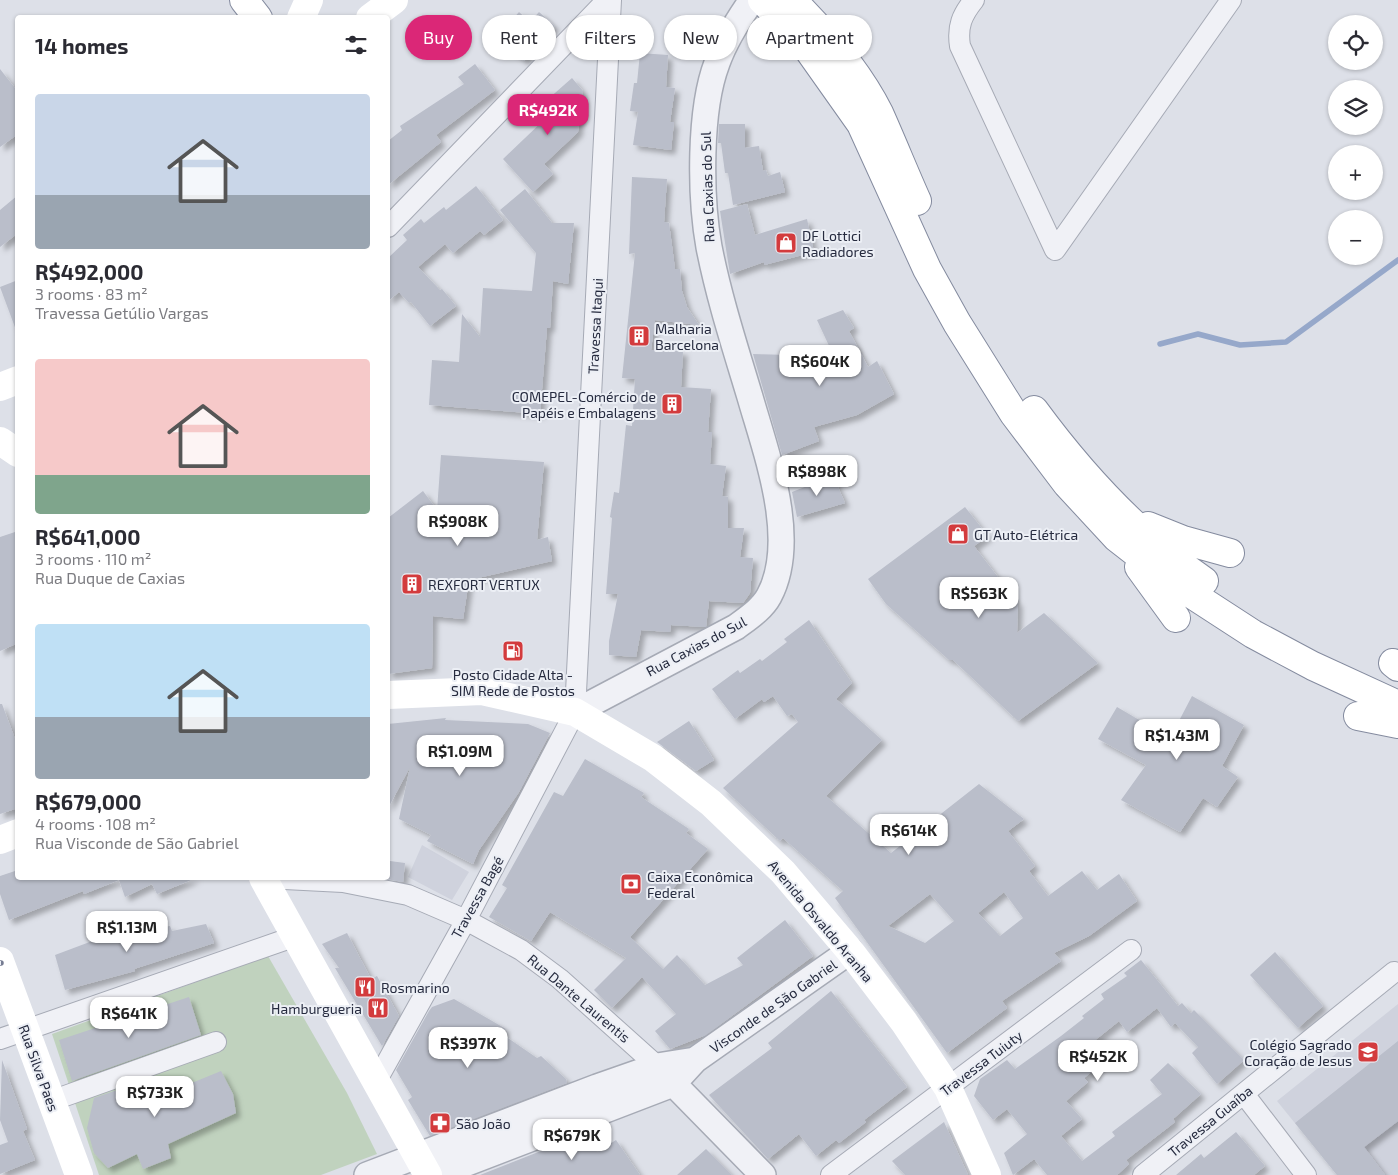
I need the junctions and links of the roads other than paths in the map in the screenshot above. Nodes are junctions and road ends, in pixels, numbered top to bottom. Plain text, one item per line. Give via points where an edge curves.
1 (244, 0) edge
2 (309, 0) edge
3 (394, 0) edge
4 (607, 0) edge
5 (611, 0) edge
6 (752, 0) edge
7 (762, 0) edge
8 (792, 0) edge
9 (974, 0) edge
10 (1231, 0) edge
11 (256, 15) edge
12 (302, 15) edge
13 (374, 15) edge
14 (390, 225) edge
15 (15, 381) edge
16 (0, 387) edge
17 (0, 441) edge
18 (15, 451) edge
19 (1123, 528) junction
20 (1230, 553) dead end
21 (1176, 618) dead end
22 (1396, 682) edge
23 (390, 695) edge
24 (575, 712) junction
25 (1358, 716) dead end
26 (1398, 724) edge
27 (15, 835) edge
28 (0, 840) edge
29 (265, 880) edge
30 (304, 880) edge
31 (466, 920) junction
32 (296, 936) junction
33 (1131, 950) dead end
34 (850, 951) junction
35 (0, 961) edge
36 (1394, 972) dead end
37 (12, 1034) edge
38 (216, 1042) dead end
39 (665, 1075) junction
40 (377, 1080) junction
41 (948, 1088) junction
42 (1244, 1094) junction
43 (51, 1101) junction
44 (423, 1165) edge
45 (79, 1175) edge
46 (366, 1175) edge
47 (436, 1175) edge
48 (763, 1175) edge
49 (831, 1175) edge
50 (987, 1175) edge
51 (1143, 1175) edge
52 (1306, 1175) edge

1 - 11 main road
2 - 12 main road
3 - 13 main road
4 - 14 street
5 - 24 street, Travessa Itaqui
6 - 24 street, Rua Caxias do Sul via 727,41 712,77 705,126 705,208 709,246 726,315 772,477 780,525 781,550 777,574 769,596 754,614
7 - 19 main road via 803,42 861,124 927,269 1014,414 1067,484
8 - 19 main road via 827,37 878,111 948,273 986,341
9 - 10 street via 962,14 958,31 960,46 1055,250
15 - 16 main road
17 - 18 main road
19 - 20 main road
19 - 21 main road
19 - 22 main road via 1287,634
23 - 24 main road, Avenida Osvaldo Aranha via 482,691
24 - 31 street, Travessa Bagé
24 - 34 main road, Avenida Osvaldo Aranha via 653,758 711,803 783,872
25 - 26 main road
27 - 28 main road
29 - 32 main road
30 - 31 street, Rua Dante Laurentis via 343,882 399,894
31 - 39 street, Rua Dante Laurentis via 521,950 560,979
31 - 40 street, Travessa Bagé
32 - 37 street
32 - 40 main road
33 - 41 street, Travessa Tuiuty
34 - 39 street, Visconde de São Gabriel via 695,1060
34 - 41 main road, Avenida Osvaldo Aranha via 904,1022
35 - 37 main road, Rua Silva Paes
36 - 42 street, Travessa Guaíba
37 - 43 main road, Rua Silva Paes
38 - 43 street
39 - 44 street
39 - 47 street
39 - 48 street, Rua Dante Laurentis
40 - 44 main road
41 - 49 street, Travessa Tuiuty
41 - 50 main road, Avenida Osvaldo Aranha
42 - 51 street, Travessa Guaíba
42 - 52 street
43 - 45 main road, Rua Silva Paes
44 - 46 street

